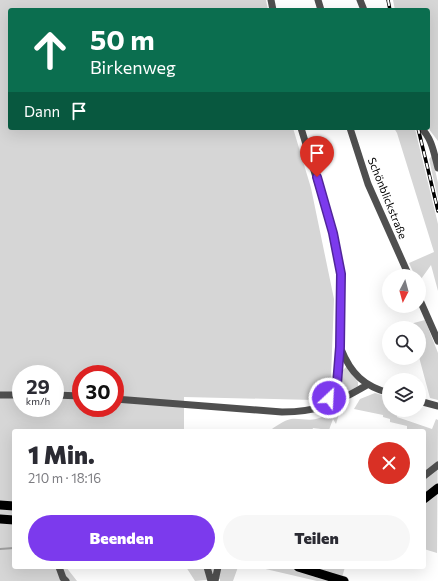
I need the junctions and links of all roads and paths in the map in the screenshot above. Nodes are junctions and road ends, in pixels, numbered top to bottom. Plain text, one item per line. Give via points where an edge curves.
1 (302, 130) edge
2 (351, 130) edge
3 (424, 130) edge
4 (438, 168) edge
5 (406, 269) edge
6 (426, 313) edge
7 (438, 341) edge
8 (340, 347) junction
9 (367, 385) junction
10 (382, 390) edge
11 (0, 395) edge
12 (12, 395) edge
13 (124, 400) edge
14 (426, 403) edge
15 (438, 406) edge
16 (318, 408) junction
17 (438, 465) edge
18 (426, 474) edge
19 (438, 488) edge
20 (426, 497) edge
21 (0, 505) edge
22 (12, 506) edge
23 (0, 519) edge
24 (12, 520) edge
25 (60, 569) edge
26 (208, 569) edge
27 (218, 569) edge
28 (305, 569) edge
29 (66, 581) edge
30 (211, 581) edge
31 (216, 581) edge
32 (344, 581) edge

1 - 8 street via 333,233 341,274
2 - 5 street, Schönblickstraße via 368,184
3 - 4 street via 431,142
6 - 7 street
8 - 9 street via 353,372
8 - 16 street via 337,384 329,398
9 - 10 street
9 - 16 street via 336,403
11 - 12 street
13 - 16 street via 282,412 305,412
14 - 15 street
17 - 18 street
19 - 20 main road
21 - 22 main road
23 - 24 main road
25 - 29 street
26 - 30 street
27 - 31 street
28 - 32 main road

